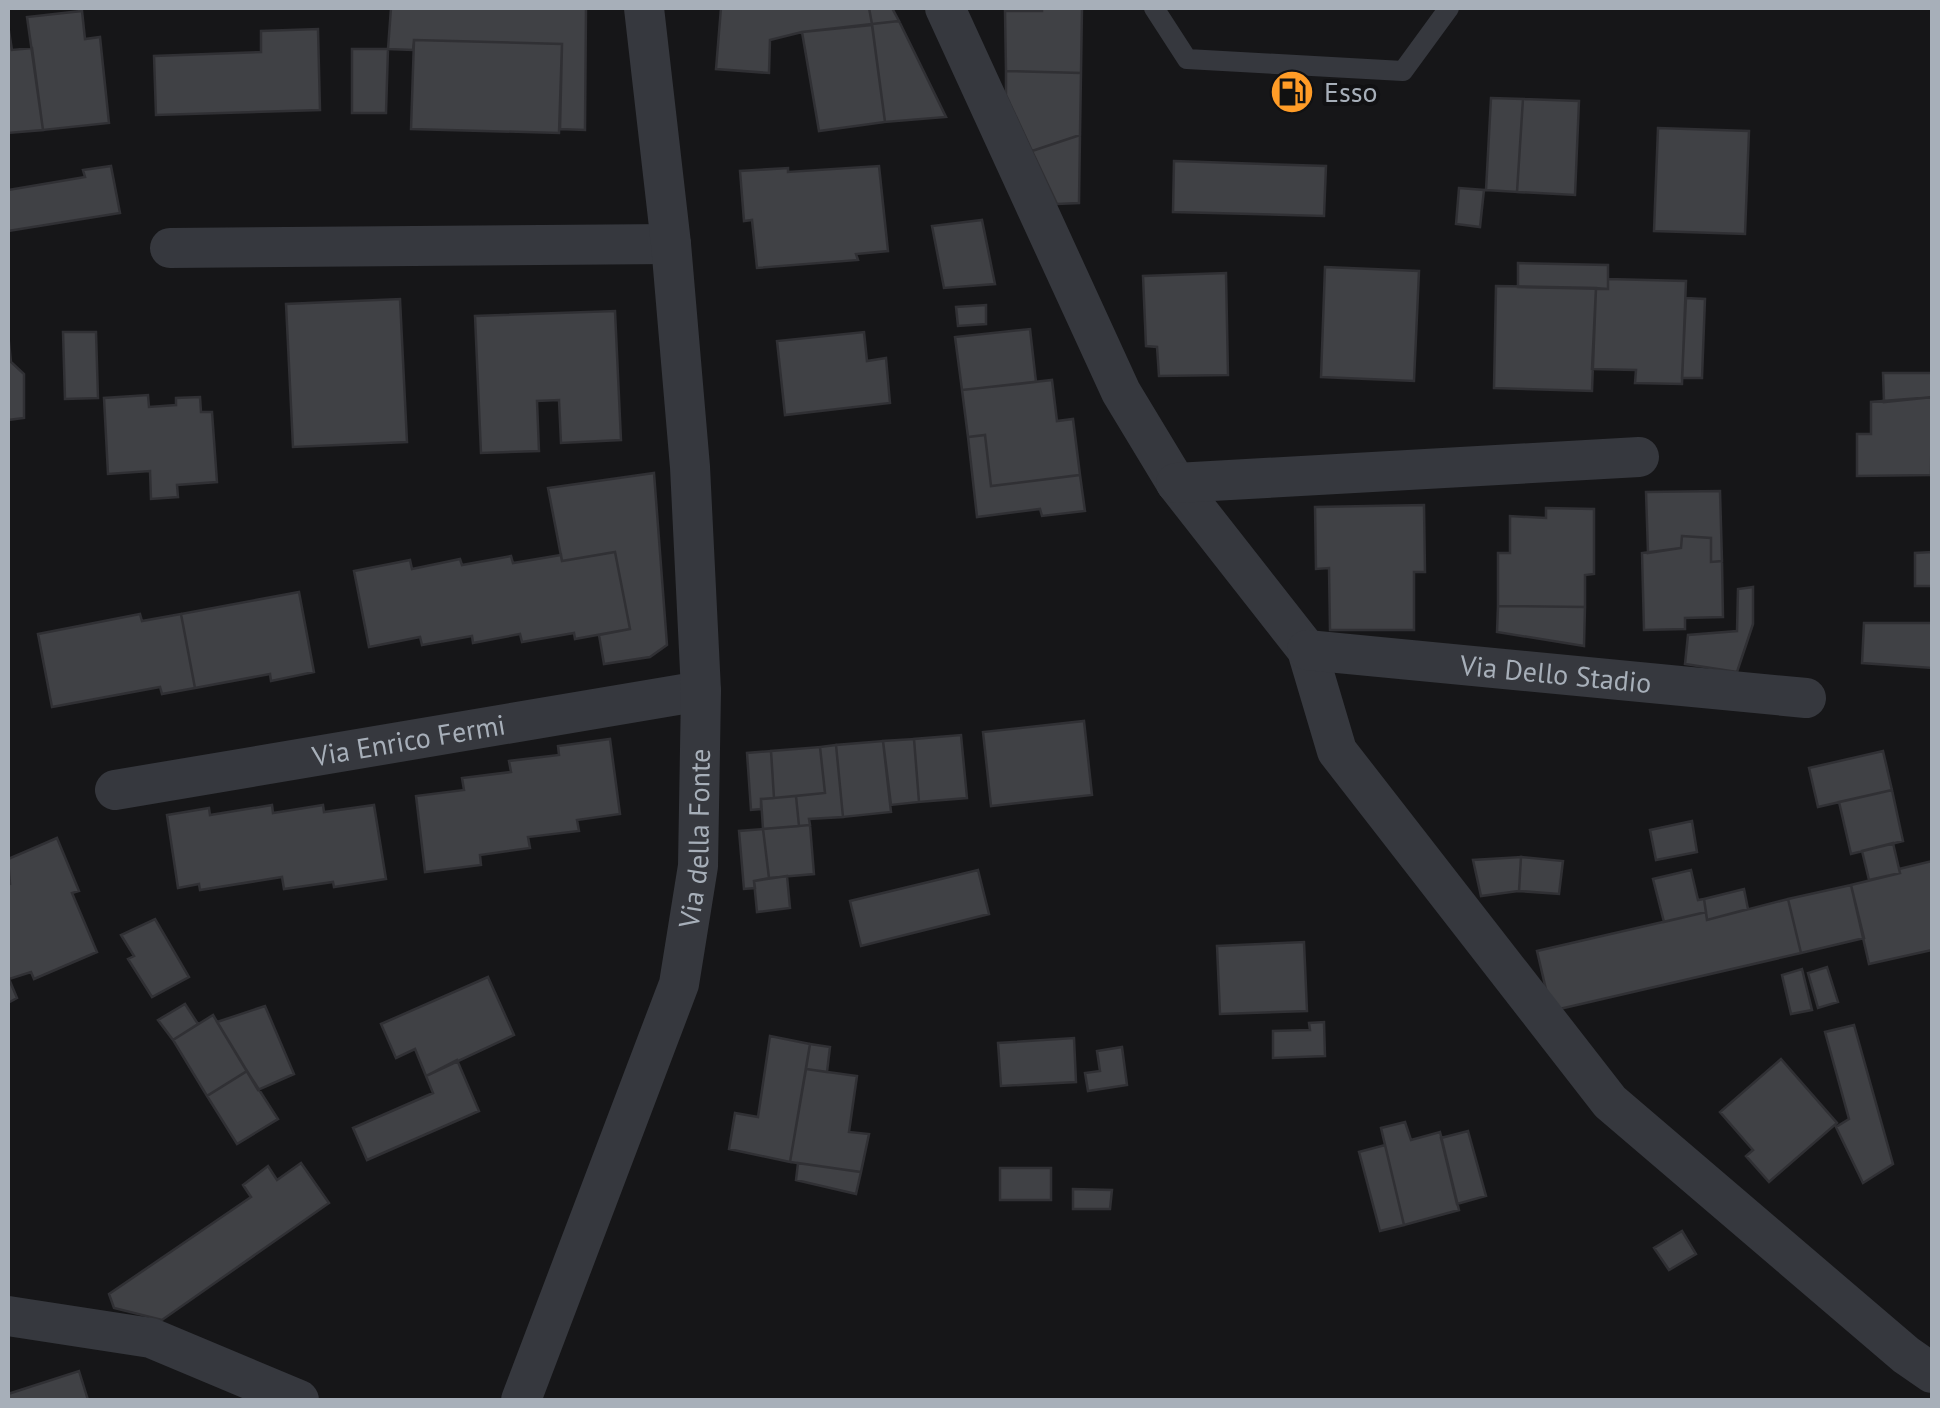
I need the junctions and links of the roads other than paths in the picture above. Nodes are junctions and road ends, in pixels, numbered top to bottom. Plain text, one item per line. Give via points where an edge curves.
1 (644, 8) edge
2 (945, 8) edge
3 (1154, 8) edge
4 (1449, 8) edge
5 (671, 244) junction
6 (170, 248) dead end
7 (1638, 457) dead end
8 (1176, 483) junction
9 (1307, 650) junction
10 (701, 691) junction
11 (1806, 698) dead end
12 (115, 790) dead end
13 (8, 1316) edge
14 (1932, 1372) edge
15 (299, 1400) edge
16 (521, 1400) edge

1 - 5 street, Via della Fonte
2 - 8 street via 1120,392
3 - 4 lane via 1186,59 1403,70
5 - 6 street
5 - 10 street, Via della Fonte
7 - 8 street
8 - 9 street
9 - 11 street, Via Dello Stadio
9 - 14 street via 1338,752 1610,1102
10 - 12 street, Via Enrico Fermi
10 - 16 street, Via della Fonte via 698,866 679,984
13 - 15 street via 151,1338

